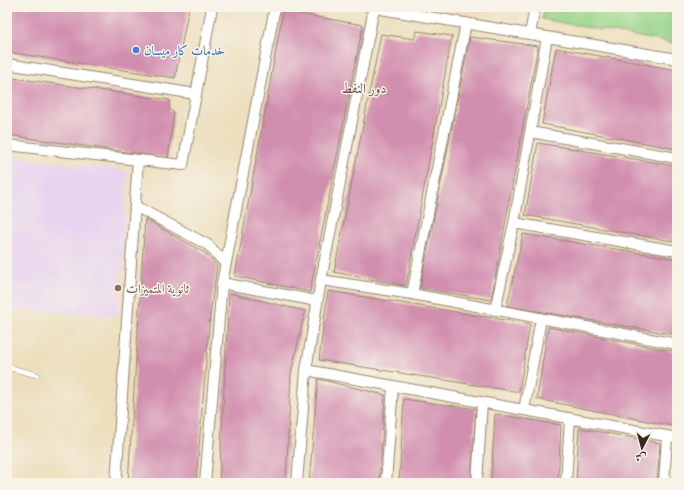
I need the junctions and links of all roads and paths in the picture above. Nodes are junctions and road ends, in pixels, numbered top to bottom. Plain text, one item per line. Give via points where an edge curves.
1 (212, 7) edge
2 (275, 7) edge
3 (371, 7) edge
4 (534, 7) edge
5 (466, 23) junction
6 (530, 34) junction
7 (547, 37) junction
8 (677, 59) edge
9 (7, 64) edge
10 (196, 94) junction
11 (530, 132) junction
12 (7, 145) edge
13 (677, 158) edge
14 (138, 160) junction
15 (135, 206) junction
16 (514, 223) junction
17 (677, 251) edge
18 (226, 264) junction
19 (321, 280) junction
20 (222, 283) junction
21 (412, 294) junction
22 (317, 301) junction
23 (495, 310) junction
24 (541, 320) junction
25 (677, 344) edge
26 (7, 367) edge
27 (306, 370) junction
28 (37, 375) dead end
29 (393, 386) junction
30 (482, 402) junction
31 (524, 410) junction
32 (570, 418) junction
33 (672, 437) edge
34 (7, 483) edge
35 (12, 483) edge
36 (116, 483) edge
37 (205, 483) edge
38 (297, 483) edge
39 (386, 483) edge
40 (477, 483) edge
41 (566, 483) edge
42 (664, 483) edge

1 - 10 street
2 - 18 street
3 - 5 street
3 - 19 street
4 - 6 street
5 - 6 street
5 - 21 street
6 - 7 street
7 - 8 street
7 - 11 street
9 - 10 street
10 - 14 street via 183,165
11 - 13 street
11 - 16 street
12 - 14 street
14 - 15 street
15 - 18 street via 208,245
15 - 36 street
16 - 17 street
16 - 23 street
18 - 20 street
19 - 21 street
19 - 22 street
20 - 22 street
20 - 37 street
21 - 23 street
22 - 27 street
23 - 24 street
24 - 25 street
24 - 31 street
26 - 28 lane
27 - 29 street
27 - 38 street
29 - 30 street
29 - 39 street
30 - 31 street
30 - 40 street
31 - 32 street
32 - 33 street
32 - 41 street
33 - 42 street
34 - 35 lane

